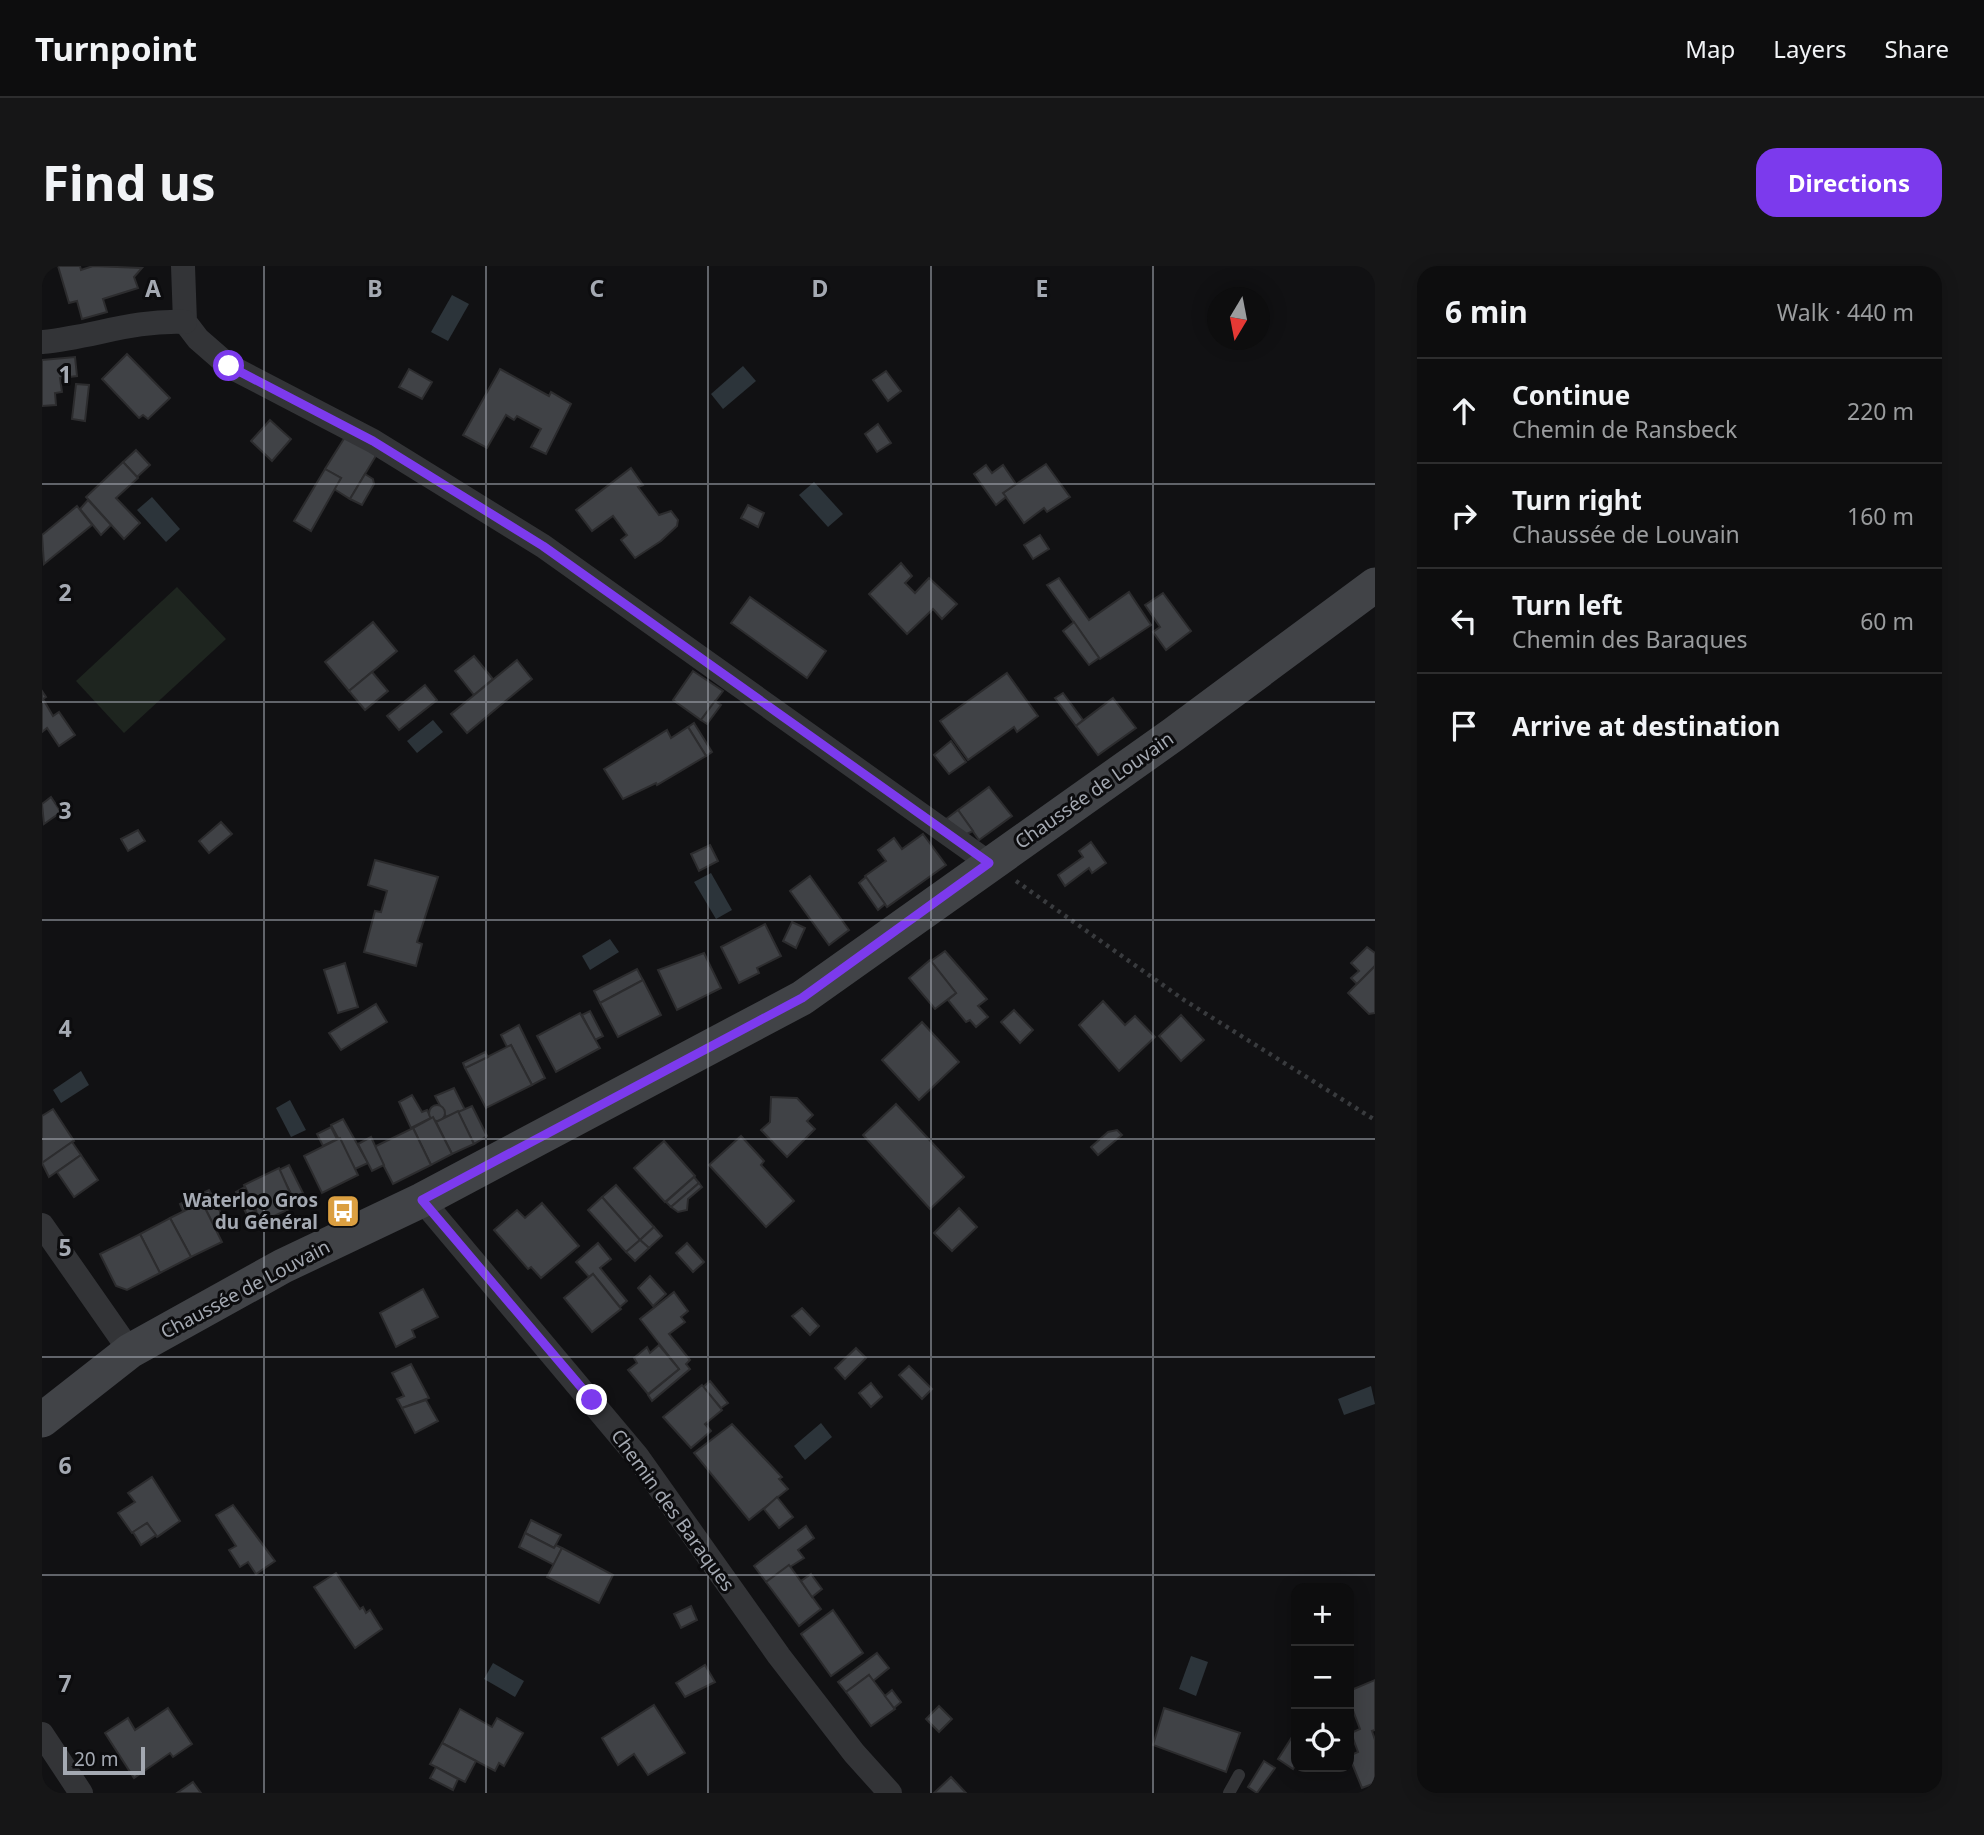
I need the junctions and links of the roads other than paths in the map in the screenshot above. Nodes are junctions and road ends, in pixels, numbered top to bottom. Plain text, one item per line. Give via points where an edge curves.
1 (183, 266) edge
2 (185, 322) junction
3 (42, 342) edge
4 (1375, 585) edge
5 (989, 863) junction
6 (422, 1200) junction
7 (42, 1225) edge
8 (130, 1351) junction
9 (42, 1420) edge
10 (42, 1734) edge
11 (1239, 1775) dead end
12 (81, 1793) edge
13 (890, 1793) edge
14 (1229, 1793) edge

1 - 2 street
2 - 3 street via 150,321
2 - 5 street via 229,366 373,441 543,546
4 - 5 main road, Chaussée de Louvain
5 - 6 main road, Chaussée de Louvain via 802,998
6 - 8 main road, Chaussée de Louvain via 283,1266
6 - 13 street, Chemin des Baraques via 637,1456 779,1656
7 - 8 street
8 - 9 main road, Chaussée de Louvain
10 - 12 street
11 - 14 lane

